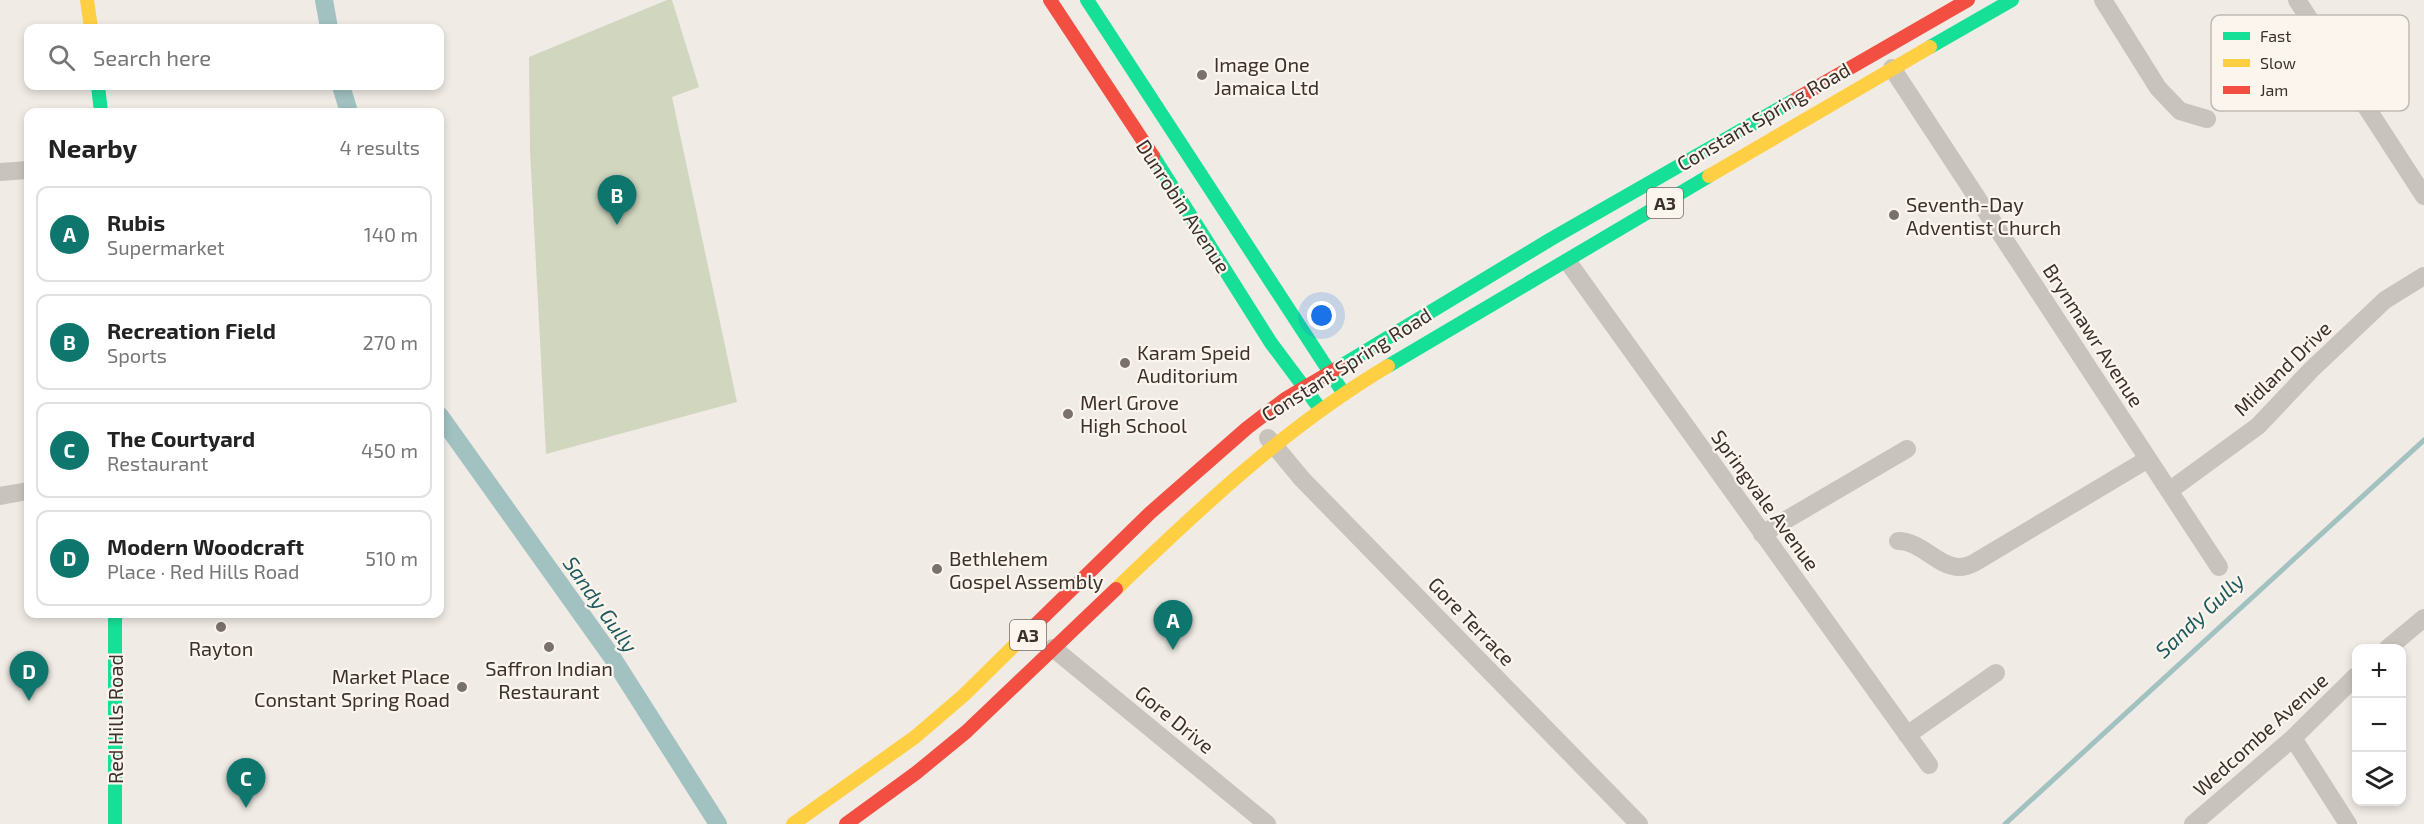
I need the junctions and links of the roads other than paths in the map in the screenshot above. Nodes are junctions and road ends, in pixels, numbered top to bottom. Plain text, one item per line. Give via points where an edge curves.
1 (87, 0) edge
2 (1050, 0) edge
3 (1087, 0) edge
4 (1966, 0) edge
5 (2012, 0) edge
6 (2103, 0) edge
7 (2297, 0) edge
8 (2307, 15) edge
9 (90, 24) edge
10 (1892, 68) junction
11 (98, 90) edge
12 (101, 108) edge
13 (2369, 111) edge
14 (2207, 120) dead end
15 (24, 171) edge
16 (0, 172) edge
17 (2424, 196) edge
18 (1568, 262) junction
19 (2424, 276) edge
20 (1329, 371) junction
21 (1304, 387) junction
22 (1344, 394) junction
23 (1321, 410) junction
24 (1254, 422) junction
25 (1275, 447) junction
26 (1907, 449) dead end
27 (2148, 459) junction
28 (2169, 491) junction
29 (24, 492) edge
30 (0, 496) edge
31 (1762, 534) junction
32 (1898, 541) dead end
33 (2219, 567) dead end
34 (115, 618) edge
35 (2424, 618) edge
36 (2393, 644) edge
37 (1053, 648) junction
38 (1996, 673) dead end
39 (2352, 680) edge
40 (1907, 735) junction
41 (2293, 738) junction
42 (1929, 765) dead end
43 (115, 824) edge
44 (793, 824) edge
45 (846, 824) edge
46 (1267, 824) edge
47 (1639, 824) edge
48 (2193, 824) edge
49 (2348, 824) edge

1 - 9 main road
2 - 21 main road, Dunrobin Avenue via 1271,343
3 - 20 main road, Dunrobin Avenue
4 - 20 main road, Constant Spring Road / A3
5 - 10 main road, Constant Spring Road / A3
6 - 14 street via 2158,88 2180,111
7 - 8 street
10 - 18 main road, Constant Spring Road / A3
10 - 27 street, Brynmawr Avenue
11 - 12 main road
13 - 17 street
15 - 16 street
18 - 22 main road, Constant Spring Road / A3
18 - 31 street, Springvale Avenue
19 - 28 street, Midland Drive via 2385,300 2258,426
20 - 21 main road, Constant Spring Road / A3
20 - 22 main road, Dunrobin Avenue
21 - 23 main road, Dunrobin Avenue
21 - 24 main road, Constant Spring Road / A3
22 - 23 main road, Constant Spring Road / A3
23 - 25 main road, Constant Spring Road / A3
24 - 25 street, Gore Terrace
24 - 44 main road, Constant Spring Road / A3 via 1150,513 964,695 915,737
25 - 37 main road, Constant Spring Road / A3 via 1188,520
25 - 47 street, Gore Terrace
26 - 31 street
27 - 28 street, Brynmawr Avenue
27 - 32 street via 1974,563 1958,568 1918,546
28 - 33 street, Brynmawr Avenue
29 - 30 street
31 - 40 street, Springvale Avenue
34 - 43 main road, Red Hills Road
35 - 36 street
37 - 45 main road, Constant Spring Road / A3 via 939,755
37 - 46 street, Gore Drive
38 - 40 street
39 - 41 street, Wedcombe Avenue
40 - 42 street, Springvale Avenue
41 - 48 street, Wedcombe Avenue
41 - 49 street

